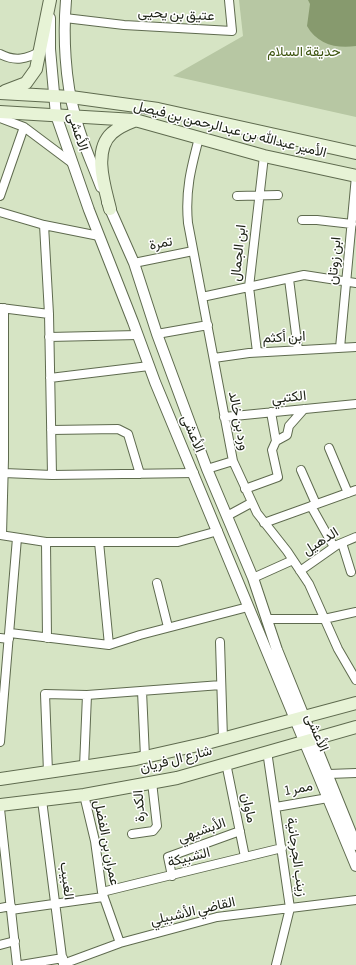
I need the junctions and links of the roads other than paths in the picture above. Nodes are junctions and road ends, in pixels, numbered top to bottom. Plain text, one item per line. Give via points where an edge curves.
1 (51, 0) edge
2 (66, 0) edge
3 (229, 0) edge
4 (65, 18) junction
5 (50, 41) junction
6 (41, 51) junction
7 (0, 54) edge
8 (0, 92) edge
9 (54, 96) junction
10 (71, 97) junction
11 (0, 112) edge
12 (56, 115) junction
13 (74, 115) junction
14 (0, 118) edge
15 (135, 120) junction
16 (24, 128) junction
17 (199, 138) junction
18 (356, 153) edge
19 (264, 156) junction
20 (72, 163) junction
21 (356, 176) edge
22 (278, 195) dead end
23 (0, 196) edge
24 (237, 196) dead end
25 (259, 196) junction
26 (110, 209) junction
27 (0, 212) edge
28 (302, 220) dead end
29 (352, 224) junction
30 (44, 225) junction
31 (99, 236) junction
32 (193, 251) junction
33 (134, 263) junction
34 (289, 279) junction
35 (346, 281) junction
36 (356, 282) edge
37 (248, 287) junction
38 (202, 297) junction
39 (2, 308) edge
40 (49, 314) junction
41 (208, 325) junction
42 (157, 334) junction
43 (138, 335) junction
44 (49, 337) junction
45 (356, 347) edge
46 (340, 348) junction
47 (298, 350) junction
48 (257, 352) junction
49 (214, 358) junction
50 (149, 366) junction
51 (50, 378) junction
52 (356, 404) edge
53 (304, 409) junction
54 (271, 412) junction
55 (224, 417) junction
56 (2, 418) edge
57 (51, 430) junction
58 (276, 441) junction
59 (329, 448) dead end
60 (233, 461) junction
61 (207, 470) junction
62 (302, 470) dead end
63 (4, 473) junction
64 (194, 473) junction
65 (140, 474) junction
66 (52, 475) junction
67 (245, 489) junction
68 (353, 493) edge
69 (252, 503) junction
70 (314, 505) junction
71 (227, 516) junction
72 (264, 523) junction
73 (218, 531) junction
74 (1, 535) edge
75 (356, 537) edge
76 (17, 538) junction
77 (46, 542) junction
78 (99, 542) junction
79 (342, 543) junction
80 (334, 547) junction
81 (293, 560) junction
82 (300, 571) junction
83 (351, 572) dead end
84 (253, 578) junction
85 (157, 582) dead end
86 (248, 607) junction
87 (356, 612) edge
88 (266, 619) junction
89 (324, 619) junction
90 (168, 628) junction
91 (9, 636) junction
92 (0, 638) edge
93 (47, 638) junction
94 (220, 642) dead end
95 (109, 645) junction
96 (356, 680) edge
97 (222, 685) junction
98 (142, 691) junction
99 (87, 695) junction
100 (356, 703) edge
101 (300, 718) junction
102 (356, 727) edge
103 (223, 739) junction
104 (309, 740) junction
105 (0, 742) edge
106 (267, 751) junction
107 (145, 757) junction
108 (226, 764) junction
109 (84, 767) junction
110 (48, 772) junction
111 (356, 773) edge
112 (329, 774) junction
113 (0, 779) edge
114 (152, 782) junction
115 (84, 795) junction
116 (328, 798) junction
117 (42, 800) junction
118 (0, 805) edge
119 (276, 807) junction
120 (0, 809) edge
121 (240, 831) junction
122 (132, 834) dead end
123 (356, 845) edge
124 (282, 848) junction
125 (245, 857) junction
126 (3, 859) edge
127 (356, 866) edge
128 (172, 876) junction
129 (102, 895) junction
130 (356, 900) edge
131 (56, 905) junction
132 (0, 908) edge
133 (11, 908) junction
134 (290, 908) junction
135 (15, 941) junction
136 (120, 943) junction
137 (0, 945) edge
138 (63, 962) edge
139 (17, 965) edge
140 (21, 965) edge
141 (276, 965) edge

1 - 5 street, الأعشى
1 - 6 main road
2 - 4 street, الأعشى
3 - 4 street, عتيق بن يحيى via 232,31 124,25
4 - 10 street, الأعشى
5 - 6 street
5 - 9 street, الأعشى
6 - 7 street via 31,57 15,60
6 - 8 main road via 32,77 26,83
8 - 9 main road, الأمير عبدالله بن عبدالرحمن بن فيصل
9 - 10 main road, الأمير عبدالله بن عبدالرحمن بن فيصل
9 - 12 street, الأعشى
10 - 13 street, الأعشى
10 - 18 main road, الأمير عبدالله بن عبدالرحمن بن فيصل via 158,109
11 - 12 main road, الأمير عبدالله بن عبدالرحمن بن فيصل
12 - 13 main road, الأمير عبدالله بن عبدالرحمن بن فيصل
12 - 20 street, الأعشى
13 - 15 main road, الأمير عبدالله بن عبدالرحمن بن فيصل
13 - 26 street, الأعشى
14 - 16 street
15 - 17 main road, الأمير عبدالله بن عبدالرحمن بن فيصل
15 - 26 main road via 110,134 104,147 102,176
16 - 20 street
16 - 23 street
17 - 19 main road, الأمير عبدالله بن عبدالرحمن بن فيصل
17 - 32 street, ورد بن خالد via 188,176 186,202
19 - 21 main road, الأمير عبدالله بن عبدالرحمن بن فيصل
19 - 25 street, ابن الجمال
20 - 31 street, الأعشى
21 - 29 street, ابن زوتان
22 - 25 street
24 - 25 street
25 - 37 street, ابن الجمال
26 - 33 street, الأعشى
27 - 30 street
28 - 29 street
29 - 35 street, ابن زوتان
30 - 31 street
30 - 40 street
31 - 43 street, الأعشى
32 - 33 street, تمرة
32 - 38 street, ورد بن خالد
33 - 42 street, الأعشى
34 - 35 street via 304,276
34 - 37 street
34 - 47 street
35 - 36 street
35 - 46 street, ابن زوتان
37 - 38 street
37 - 48 street, ابن الجمال
38 - 41 street, ورد بن خالد
39 - 40 street
39 - 56 street
40 - 44 street
41 - 42 street
41 - 49 street, ورد بن خالد
42 - 61 street, الأعشى
43 - 44 street
43 - 50 street, الأعشى
44 - 51 street
45 - 46 street, ابن أكثم
46 - 47 street, ابن أكثم
47 - 48 street, ابن أكثم
48 - 49 street, ابن أكثم
49 - 55 street, ورد بن خالد
50 - 51 street
50 - 64 street, الأعشى
51 - 57 street
52 - 53 street, الكتبي
53 - 54 street, الكتبي
53 - 58 street via 289,426 287,435
54 - 55 street, الكتبي
54 - 58 street
55 - 60 street, ورد بن خالد
56 - 63 street
57 - 65 street via 124,431 128,434
57 - 66 street
58 - 67 street via 272,450 278,477
59 - 68 street
60 - 61 street
60 - 67 street, ورد بن خالد
61 - 71 street, الأعشى
62 - 70 street
63 - 66 street
63 - 74 street
64 - 65 street
64 - 73 street, الأعشى
65 - 66 street
67 - 69 street, ورد بن خالد
68 - 70 street
69 - 71 street
69 - 72 street, ورد بن خالد
70 - 72 street
70 - 80 street
71 - 84 street, الأعشى
72 - 81 street, ورد بن خالد
73 - 78 street via 178,542
73 - 86 street, الأعشى
74 - 76 street
75 - 79 street, الدهيل
76 - 77 street
76 - 91 street
77 - 78 street
77 - 93 street
78 - 95 street
79 - 80 street, الدهيل
79 - 83 street
80 - 82 street, الدهيل
81 - 82 street, ورد بن خالد
81 - 84 street
82 - 89 street, ورد بن خالد via 309,584
84 - 88 street, الأعشى
85 - 90 street
86 - 90 street
86 - 101 street, الأعشى
87 - 89 street
88 - 89 street
88 - 101 street, الأعشى
89 - 96 street, ورد بن خالد
90 - 95 street
91 - 92 street
91 - 93 street
91 - 105 street
93 - 95 street
94 - 97 street
97 - 98 street
97 - 103 street
98 - 99 street
98 - 107 street
99 - 109 street
99 - 110 street via 45,694
100 - 101 main road, شارع ال فريان
101 - 103 main road, شارع ال فريان
101 - 104 street, الأعشى
102 - 104 main road, شارع ال فريان
103 - 107 main road, شارع ال فريان
104 - 106 main road, شارع ال فريان
104 - 112 street, الأعشى
104 - 116 street, الأعشى
106 - 108 main road, شارع ال فريان
106 - 119 street, زينب الجرجانية
107 - 109 main road, شارع ال فريان
108 - 114 main road, شارع ال فريان via 177,778
108 - 121 street, ماوان
109 - 110 main road, شارع ال فريان
110 - 113 main road, شارع ال فريان
111 - 112 street
112 - 123 street, الأعشى
114 - 115 main road, شارع ال فريان
114 - 122 street, الكدرة via 156,826 153,831
115 - 117 main road, شارع ال فريان
115 - 129 street, عمران بن الفضل via 95,841
116 - 119 street, ممر 1
116 - 127 street, الأعشى
117 - 118 main road, شارع ال فريان
117 - 131 street, الغبيب
119 - 124 street, زينب الجرجانية
120 - 126 street
121 - 125 street, ماوان
121 - 128 street, الأبشيهي via 168,856
124 - 125 street, الشبيكة
124 - 134 street, زينب الجرجانية
125 - 128 street, الشبيكة
126 - 133 street
128 - 129 street, الشبيكة
129 - 131 street, عمران بن الفضل
129 - 136 street, عمران بن الفضل
130 - 134 street, القاضي الأشبيلي
131 - 133 street, عمران بن الفضل
131 - 138 street, الغبيب
132 - 133 street, عمران بن الفضل
133 - 135 street
134 - 136 street, القاضي الأشبيلي via 217,917
134 - 141 street, زينب الجرجانية
135 - 137 street
135 - 139 street
136 - 138 street, القاضي الأشبيلي
138 - 140 street, القاضي الأشبيلي

